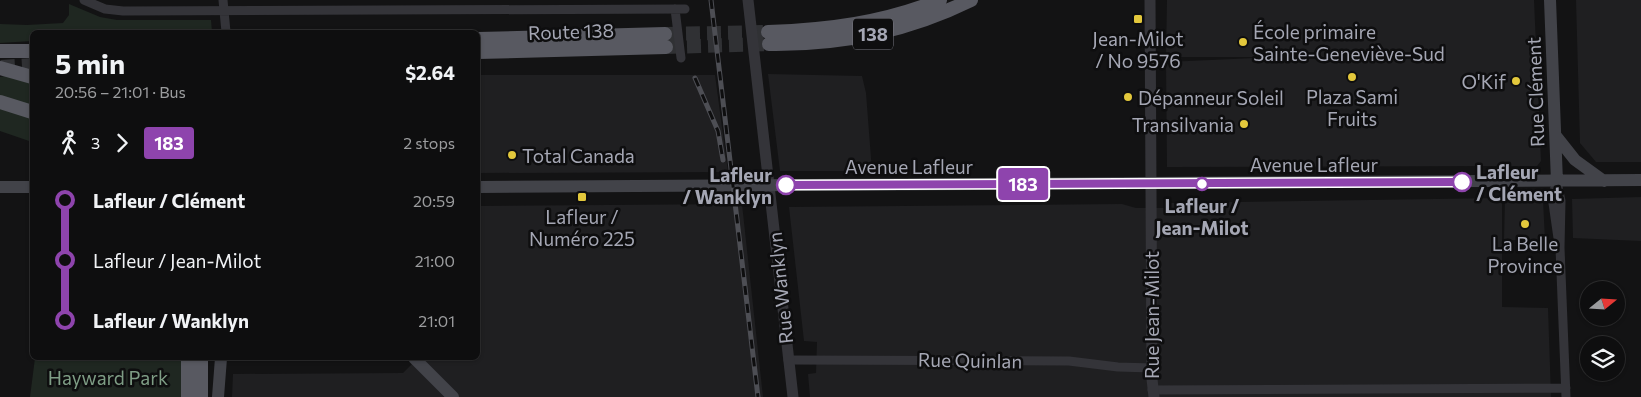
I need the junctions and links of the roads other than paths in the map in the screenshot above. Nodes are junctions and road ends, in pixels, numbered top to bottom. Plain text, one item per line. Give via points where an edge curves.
1 (84, 0) edge
2 (223, 0) edge
3 (748, 0) edge
4 (940, 0) edge
5 (972, 0) edge
6 (1150, 0) edge
7 (1550, 0) edge
8 (675, 9) junction
9 (685, 9) dead end
10 (224, 11) junction
11 (226, 30) edge
12 (480, 39) edge
13 (0, 51) edge
14 (30, 51) edge
15 (480, 52) edge
16 (680, 58) dead end
17 (0, 68) edge
18 (30, 76) edge
19 (0, 102) edge
20 (30, 111) edge
21 (1556, 136) junction
22 (1641, 180) edge
23 (1604, 181) junction
24 (1557, 182) junction
25 (1150, 184) junction
26 (769, 185) junction
27 (0, 187) edge
28 (30, 187) edge
29 (480, 187) edge
30 (188, 360) edge
31 (201, 360) edge
32 (221, 360) edge
33 (416, 360) edge
34 (788, 360) junction
35 (1152, 368) junction
36 (1566, 392) edge
37 (1152, 395) edge
38 (188, 397) edge
39 (201, 397) edge
40 (218, 397) edge
41 (453, 397) edge
42 (793, 397) edge

1 - 10 street via 116,11
2 - 10 street
3 - 26 street, Rue Wanklyn
4 - 5 highway, 138 via 852,26 768,38 826,42 868,36 928,19
6 - 25 street, Rue Jean-Milot
7 - 21 main road, Rue Clément
8 - 9 street
8 - 10 street
8 - 16 street
10 - 11 street
12 - 15 highway, Route 138 via 666,41
13 - 14 highway
17 - 18 highway
19 - 20 highway
21 - 23 main road via 1575,160
21 - 24 main road, Rue Clément
22 - 23 main road, Avenue Lafleur
23 - 24 main road, Avenue Lafleur
24 - 25 main road, Avenue Lafleur
24 - 36 street, Rue Clément via 1552,203 1560,248
25 - 26 main road, Avenue Lafleur
25 - 35 street, Rue Jean-Milot
26 - 29 main road, Avenue Lafleur
26 - 34 street, Rue Wanklyn
27 - 28 main road
30 - 38 highway
31 - 39 highway
32 - 40 main road
33 - 41 main road
34 - 35 street, Rue Quinlan via 1069,361
34 - 42 street, Rue Wanklyn
35 - 37 street, Rue Jean-Milot
36 - 37 street

